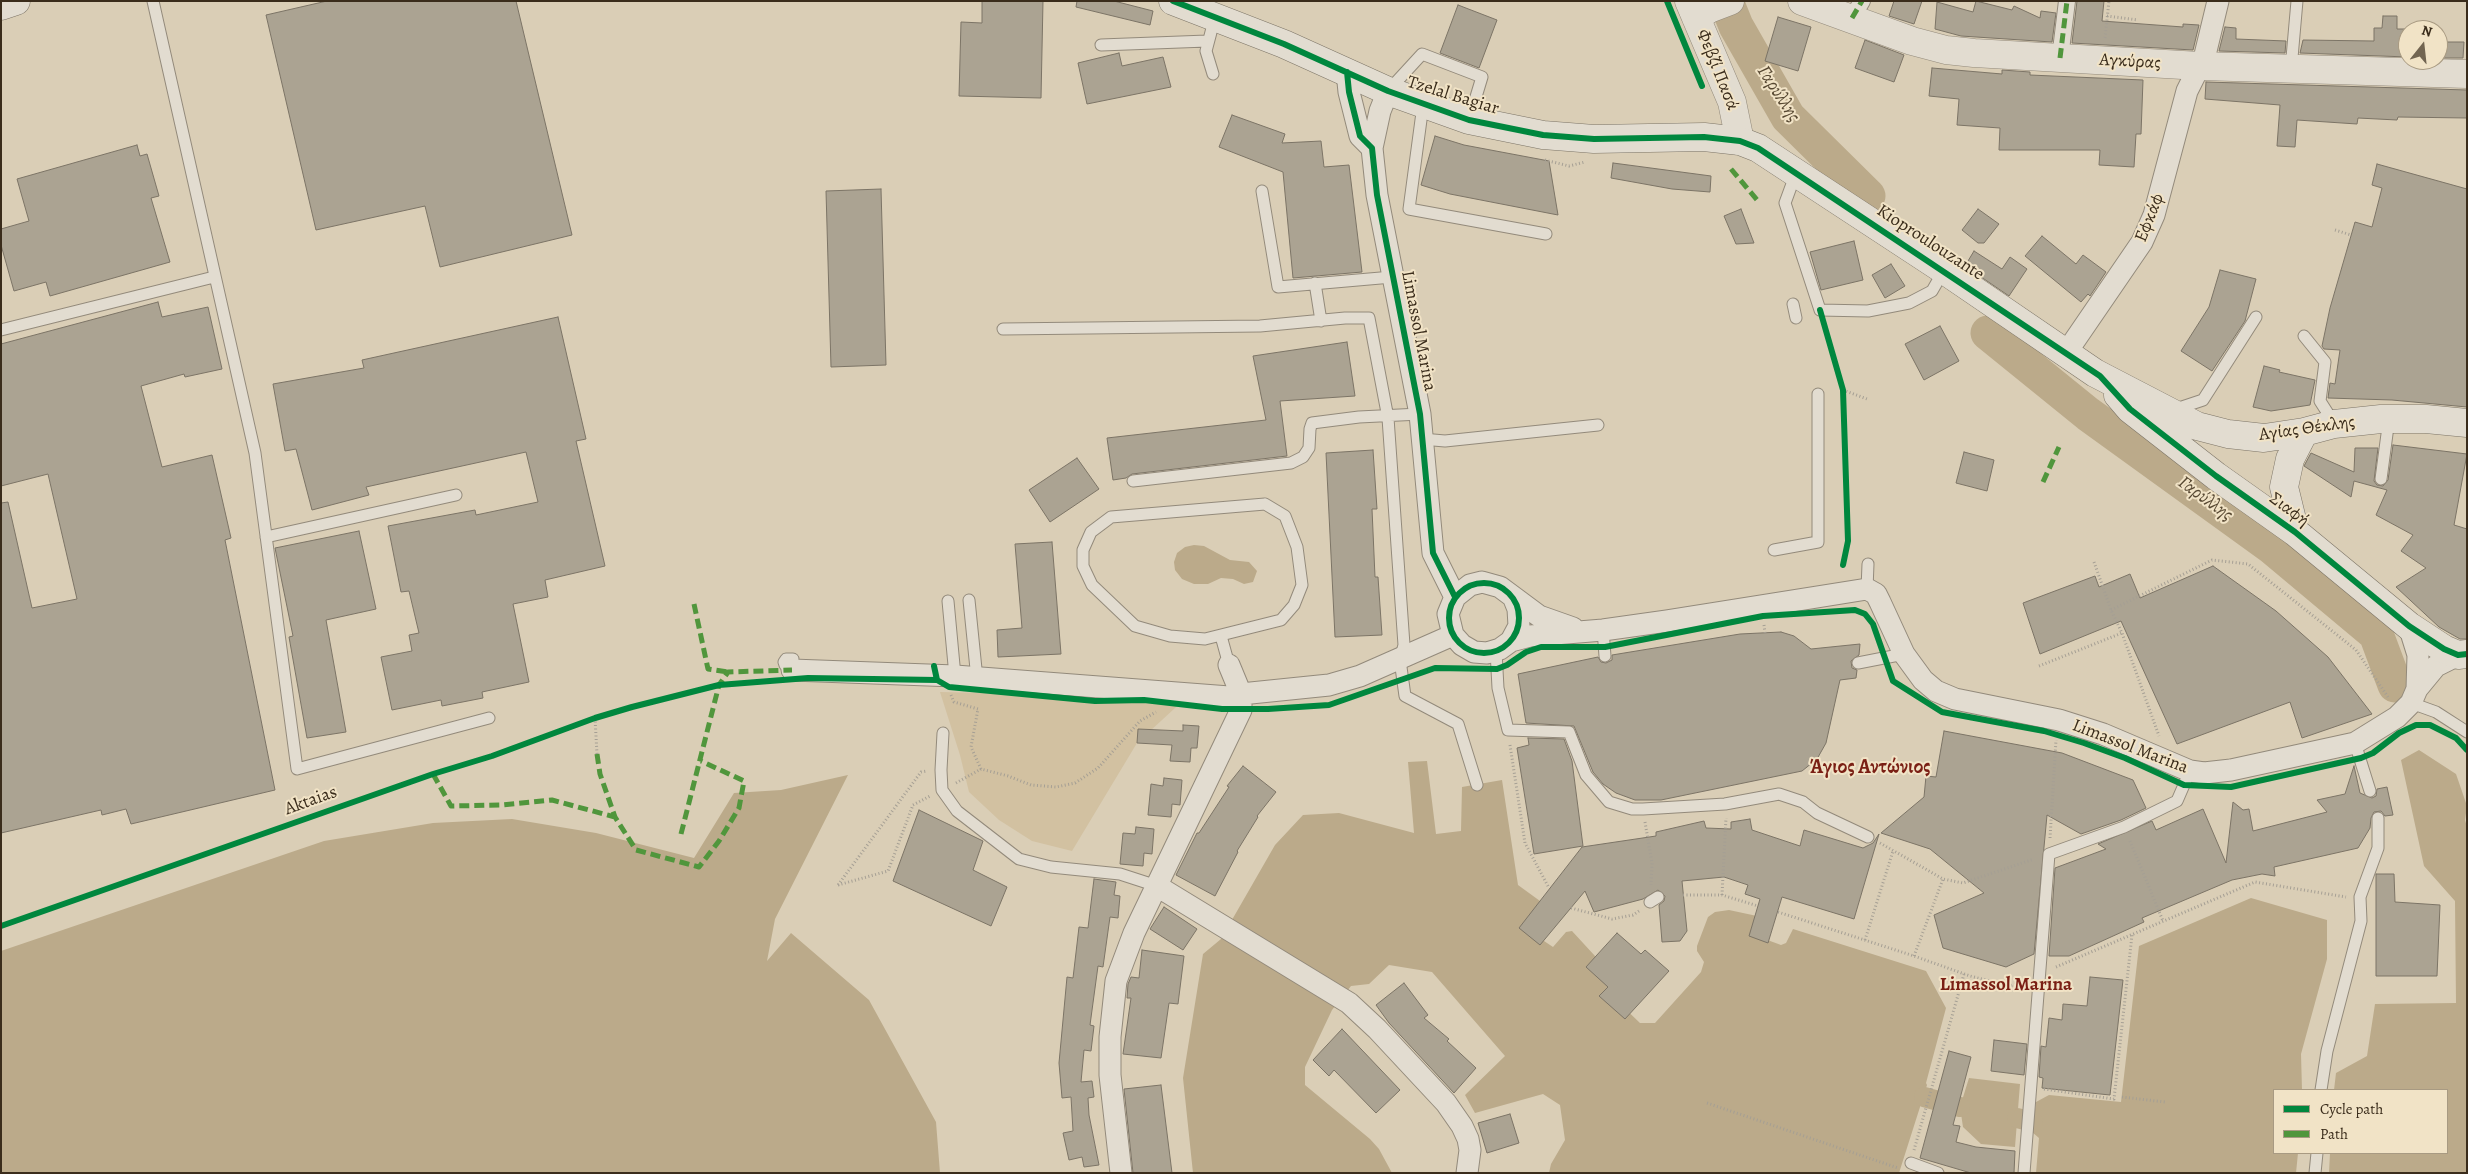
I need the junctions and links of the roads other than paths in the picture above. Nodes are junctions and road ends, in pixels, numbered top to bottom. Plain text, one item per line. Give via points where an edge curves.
1 (16, 1) edge
2 (153, 1) edge
3 (1173, 1) edge
4 (1802, 1) edge
5 (2067, 1) edge
6 (2218, 1) edge
7 (2297, 1) edge
8 (1, 6) edge
9 (1706, 7) edge
10 (1857, 10) edge
11 (1211, 28) junction
12 (1102, 45) dead end
13 (2060, 58) junction
14 (2200, 66) junction
15 (2291, 69) junction
16 (1347, 72) junction
17 (1213, 74) dead end
18 (2467, 74) edge
19 (1388, 91) junction
20 (1423, 105) junction
21 (1469, 120) junction
22 (1740, 141) junction
23 (1372, 148) junction
24 (1796, 173) junction
25 (1262, 191) dead end
26 (1546, 234) dead end
27 (214, 277) junction
28 (1392, 277) junction
29 (1938, 280) junction
30 (1315, 284) junction
31 (1793, 304) dead end
32 (2256, 317) dead end
33 (1796, 318) dead end
34 (1321, 321) junction
35 (1003, 329) dead end
36 (1, 330) edge
37 (2304, 336) dead end
38 (2066, 353) junction
39 (2100, 376) junction
40 (1818, 394) dead end
41 (2169, 411) junction
42 (1420, 414) junction
43 (1388, 418) junction
44 (2389, 419) junction
45 (2467, 423) edge
46 (2334, 424) junction
47 (1598, 425) dead end
48 (2304, 432) junction
49 (1422, 439) junction
50 (2381, 479) dead end
51 (1133, 481) dead end
52 (456, 495) dead end
53 (2295, 532) junction
54 (266, 537) junction
55 (1774, 550) dead end
56 (1868, 564) dead end
57 (1867, 589) junction
58 (1455, 598) junction
59 (1514, 599) junction
60 (969, 600) dead end
61 (948, 601) dead end
62 (2409, 626) junction
63 (1593, 631) junction
64 (1221, 636) junction
65 (1453, 636) junction
66 (1503, 646) junction
67 (1904, 654) junction
68 (2462, 654) edge
69 (1605, 656) dead end
70 (1400, 660) junction
71 (1858, 663) dead end
72 (792, 664) dead end
73 (1229, 664) joint
74 (976, 669) junction
75 (954, 680) junction
76 (1241, 694) junction
77 (2409, 702) junction
78 (488, 718) dead end
79 (2464, 728) edge
80 (943, 733) dead end
81 (2355, 743) junction
82 (2190, 770) junction
83 (1477, 785) dead end
84 (2370, 791) dead end
85 (2378, 818) dead end
86 (1868, 836) road end
87 (1157, 886) junction
88 (2321, 1089) edge
89 (2317, 1154) edge
90 (1905, 1166) road end
91 (1121, 1173) edge
92 (1467, 1173) edge
93 (1938, 1173) edge
94 (2024, 1173) edge
95 (2315, 1173) edge

1 - 8 main road
2 - 27 lane
3 - 11 main road, Tzelal Bagiar
4 - 10 main road, Αγκύρας
5 - 13 street
6 - 14 street, Εφκάφ
7 - 15 lane
9 - 22 main road, Φεβζί Πασά
10 - 13 main road, Αγκύρας via 1912,41 1946,50
11 - 12 lane
11 - 16 main road, Tzelal Bagiar
11 - 17 lane via 1206,51
13 - 14 main road, Αγκύρας
14 - 15 main road, Αγκύρας
14 - 38 street, Εφκάφ via 2187,91 2160,199 2142,242
15 - 18 main road, Αγκύρας
16 - 19 main road, Tzelal Bagiar
16 - 23 street, Limassol Marina via 1360,136
19 - 20 main road, Tzelal Bagiar
19 - 21 lane via 1422,54 1482,78
19 - 23 street
20 - 21 main road, Tzelal Bagiar
20 - 26 lane via 1409,209
21 - 22 main road, Tzelal Bagiar via 1543,135 1594,139 1704,137
22 - 24 main road, Kioproulouzante via 1758,148
23 - 28 street, Limassol Marina
24 - 29 main road, Kioproulouzante via 1886,233
24 - 29 lane via 1786,203 1820,310 1868,311 1909,303
25 - 30 lane via 1278,287
27 - 36 lane
27 - 54 lane via 255,453
28 - 30 lane
28 - 42 street, Limassol Marina
29 - 38 main road, Kioproulouzante
30 - 34 lane
31 - 33 lane
32 - 41 lane via 2203,400
34 - 35 lane via 1260,326
34 - 43 lane via 1369,318
37 - 46 lane via 2325,362 2320,401
38 - 39 main road, Kioproulouzante
39 - 41 main road, Αγίας Θέκλης
39 - 53 main road, Σιαφή via 2130,409
40 - 55 lane via 1818,542
41 - 48 main road, Αγίας Θέκλης via 2197,426 2235,436 2264,438
42 - 43 lane
42 - 49 street, Limassol Marina
43 - 51 lane via 1312,423 1309,448 1303,457 1291,462
43 - 70 lane via 1404,645
44 - 45 main road, Αγίας Θέκλης
44 - 46 main road, Αγίας Θέκλης
44 - 50 lane
46 - 48 main road, Αγίας Θέκλης
47 - 49 lane via 1445,441
48 - 53 main road via 2284,487
49 - 58 street, Limassol Marina via 1433,553
52 - 54 lane
53 - 62 main road, Σιαφή
54 - 78 lane via 297,769
56 - 57 lane
57 - 63 street
57 - 67 street, Limassol Marina via 1876,594
58 - 59 street via 1470,585 1488,582 1506,590
58 - 65 street via 1448,614
59 - 63 street via 1539,616
59 - 66 street via 1518,609 1517,631
60 - 74 lane
61 - 75 lane
62 - 68 main road, Σιαφή via 2444,650
62 - 77 street via 2418,655
63 - 66 street via 1530,636
63 - 69 lane
64 - 64 lane via 1281,620 1294,605 1302,585 1297,547 1285,516 1266,504 1218,507 1111,517 1091,532 1083,550 1084,566 1092,585 1135,626 1170,636 1205,639
64 - 73 lane
65 - 66 street via 1469,650 1482,653
65 - 70 street
66 - 86 lane via 1498,688 1508,730 1569,732 1586,775 1609,802 1643,809 1725,804 1779,794 1803,802 1817,813
67 - 71 lane
67 - 82 street, Limassol Marina via 1923,680 1936,691 1954,699 2063,722 2103,734
68 - 77 street, Limassol Marina via 2436,666
70 - 76 street via 1329,685
70 - 83 lane via 1406,696 1458,724
72 - 75 street
73 - 76 street
74 - 75 street
74 - 76 street via 1229,688
75 - 76 street via 1229,697
76 - 87 street via 1241,710
77 - 79 lane
77 - 81 street, Limassol Marina
80 - 87 lane via 942,790 957,812 1018,859 1051,868 1120,874
81 - 82 street, Limassol Marina via 2214,773
81 - 84 lane
82 - 94 lane via 2177,802 2049,854
85 - 88 lane via 2378,848 2360,897 2361,921 2327,1050
87 - 91 street via 1123,958 1113,998 1110,1075
87 - 92 street via 1349,1003 1446,1102 1468,1139
89 - 95 lane
90 - 93 lane

